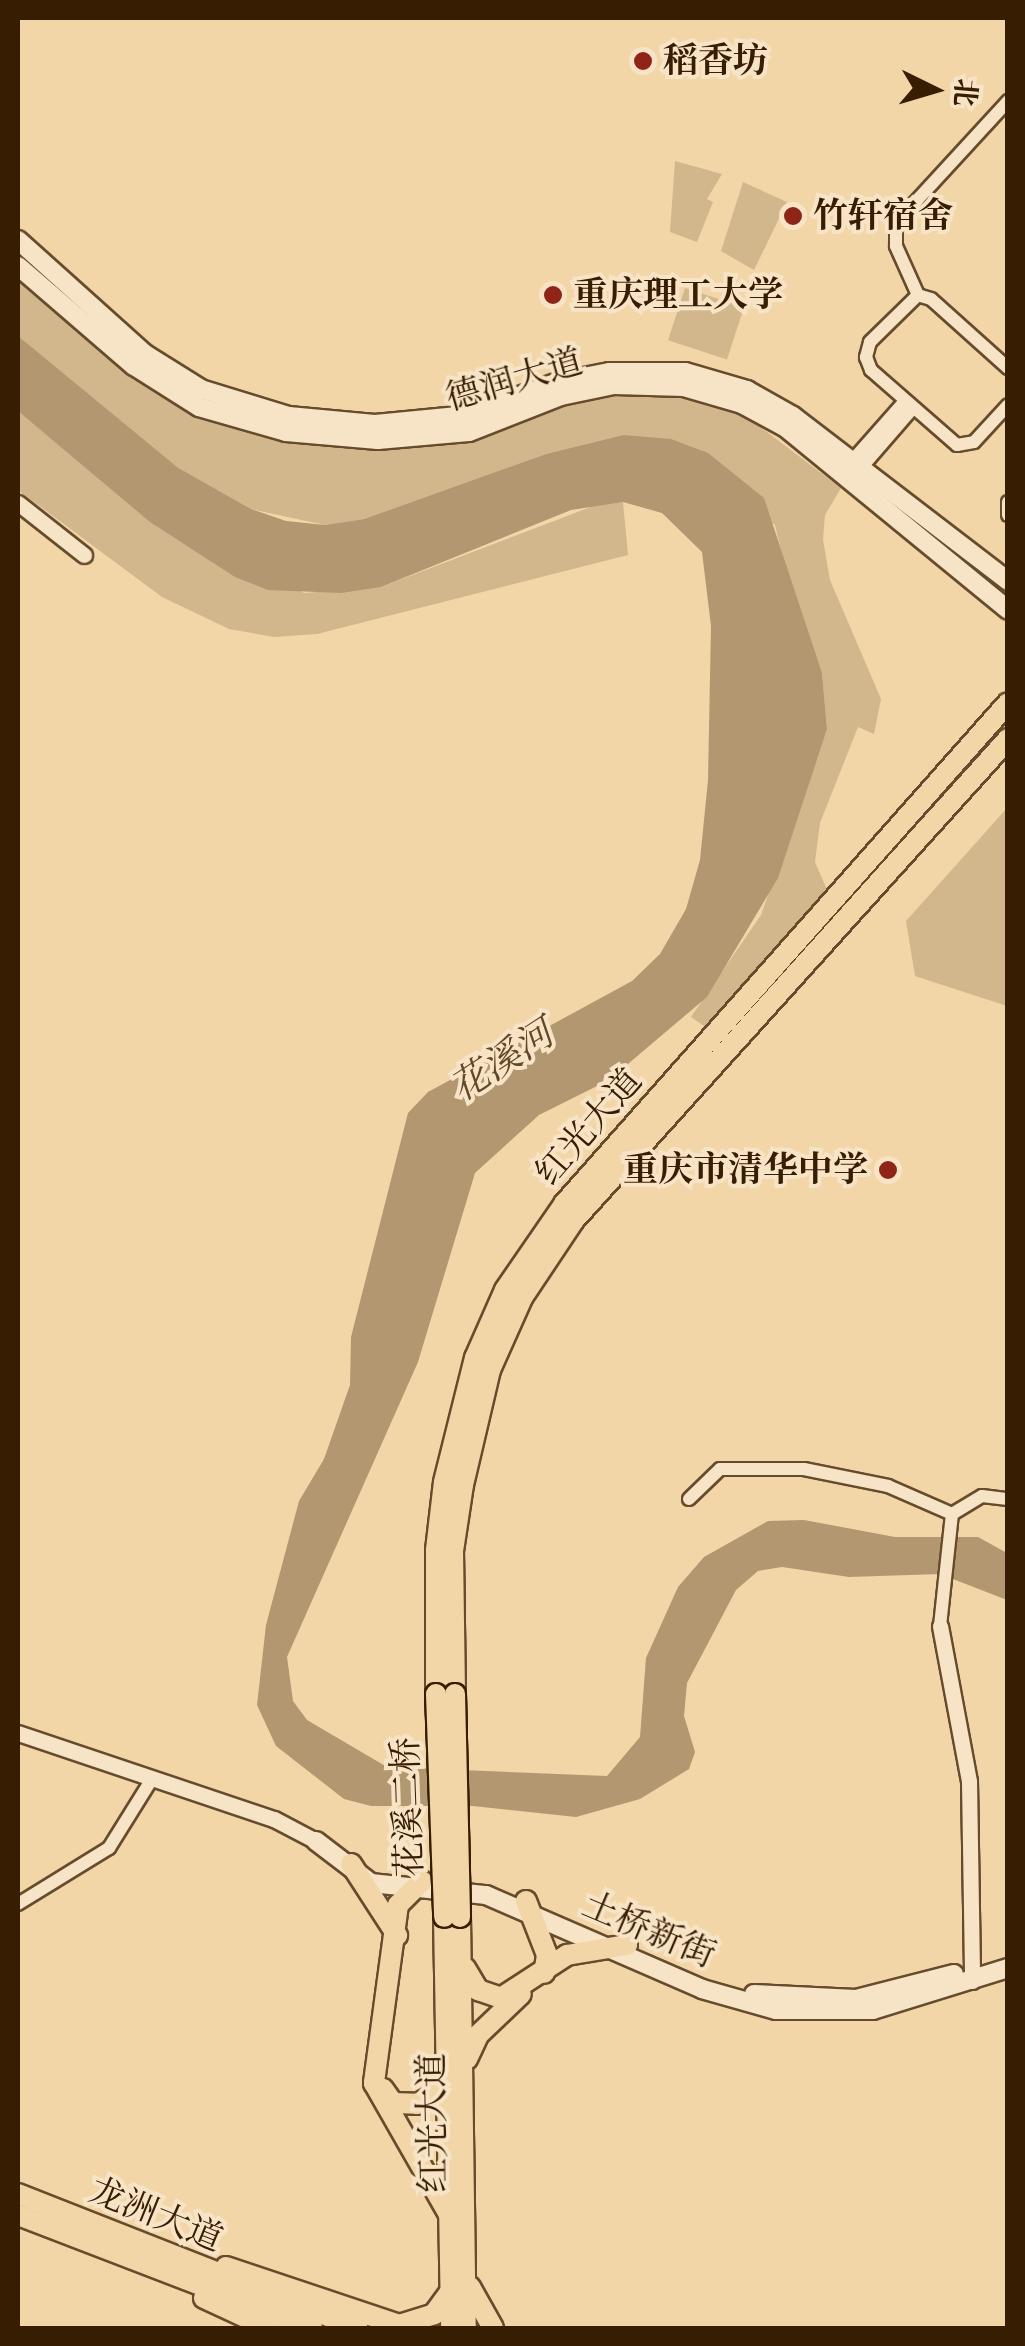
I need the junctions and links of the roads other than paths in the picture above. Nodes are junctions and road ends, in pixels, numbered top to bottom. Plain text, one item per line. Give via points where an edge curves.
1 (1008, 101) edge
2 (18, 240) edge
3 (19, 270) edge
4 (918, 295) junction
5 (1008, 368) edge
6 (909, 405) junction
7 (1008, 405) edge
8 (856, 464) junction
9 (1008, 502) edge
10 (18, 503) edge
11 (1008, 514) edge
12 (84, 555) dead end
13 (1008, 580) edge
14 (1008, 610) edge
15 (1008, 703) edge
16 (1008, 739) edge
17 (689, 1499) dead end
18 (1008, 1499) edge
19 (952, 1514) junction
20 (940, 1626) joint
21 (445, 1694) junction
22 (18, 1733) edge
23 (152, 1779) junction
24 (316, 1841) joint
25 (353, 1870) junction
26 (420, 1887) junction
27 (18, 1904) edge
28 (521, 1906) junction
29 (452, 1917) junction
30 (394, 1930) junction
31 (615, 1947) junction
32 (1008, 1958) edge
33 (395, 1959) junction
34 (461, 1959) junction
35 (1008, 1968) edge
36 (539, 1975) junction
37 (972, 1975) junction
38 (457, 2059) junction
39 (18, 2194) edge
40 (18, 2215) edge
41 (454, 2224) junction
42 (158, 2260) junction
43 (460, 2283) junction
44 (267, 2311) edge
45 (389, 2326) edge
46 (312, 2328) edge
47 (358, 2328) edge
48 (451, 2328) edge
49 (466, 2328) edge
50 (494, 2328) edge

1 - 4 street via 896,223 896,246
2 - 8 main road, 德润大道 via 145,354 202,389 288,416 375,424 466,416 558,382 609,372 685,372 747,390
3 - 14 main road, 德润大道 via 134,366 198,407 286,432 378,440 469,432 561,396 614,385 684,387 742,404 786,428
4 - 5 street via 931,299
4 - 6 street via 906,300 867,349 871,370
6 - 7 street via 964,446
6 - 8 street
8 - 13 main road, 德润大道
9 - 11 street
10 - 12 street
15 - 21 main road, 红光大道 via 564,1204 505,1290 475,1358 444,1482 436,1550
16 - 21 main road, 红光大道 via 574,1220 522,1298 490,1370 462,1485
17 - 19 street via 720,1469 804,1468 888,1486
18 - 19 street via 982,1496
19 - 20 street
20 - 37 street via 969,1782
21 - 29 main road, 花溪二桥, bridge
22 - 23 street, 土桥新街
23 - 24 street, 土桥新街 via 274,1819
23 - 27 street via 109,1848
24 - 25 main road, 土桥新街
25 - 26 main road, 土桥新街
25 - 30 main road
25 - 33 main road
26 - 28 main road, 土桥新街 via 487,1885
26 - 30 main road
26 - 33 main road via 409,1901
28 - 31 main road, 土桥新街
28 - 31 main road, 土桥新街
28 - 36 main road
29 - 34 main road, 红光大道
29 - 38 main road, 红光大道
30 - 33 main road
31 - 36 main road
31 - 37 main road, 土桥新街 via 730,1987 798,2000 871,1996
32 - 37 main road
33 - 38 main road via 385,2096 400,2105 432,2098
33 - 41 main road via 374,2082
34 - 36 main road via 474,1986 496,1998
34 - 38 main road, 红光大道
35 - 37 main road
36 - 38 main road
38 - 41 main road, 红光大道
38 - 43 main road, 红光大道
39 - 42 main road, 龙洲大道
40 - 42 main road, 龙洲大道
41 - 43 main road, 红光大道
42 - 44 main road, 龙洲大道
42 - 45 main road via 252,2273
43 - 45 main road via 424,2319
43 - 48 main road, 红光大道
43 - 49 main road, 红光大道
43 - 50 main road
44 - 46 main road
44 - 47 main road

